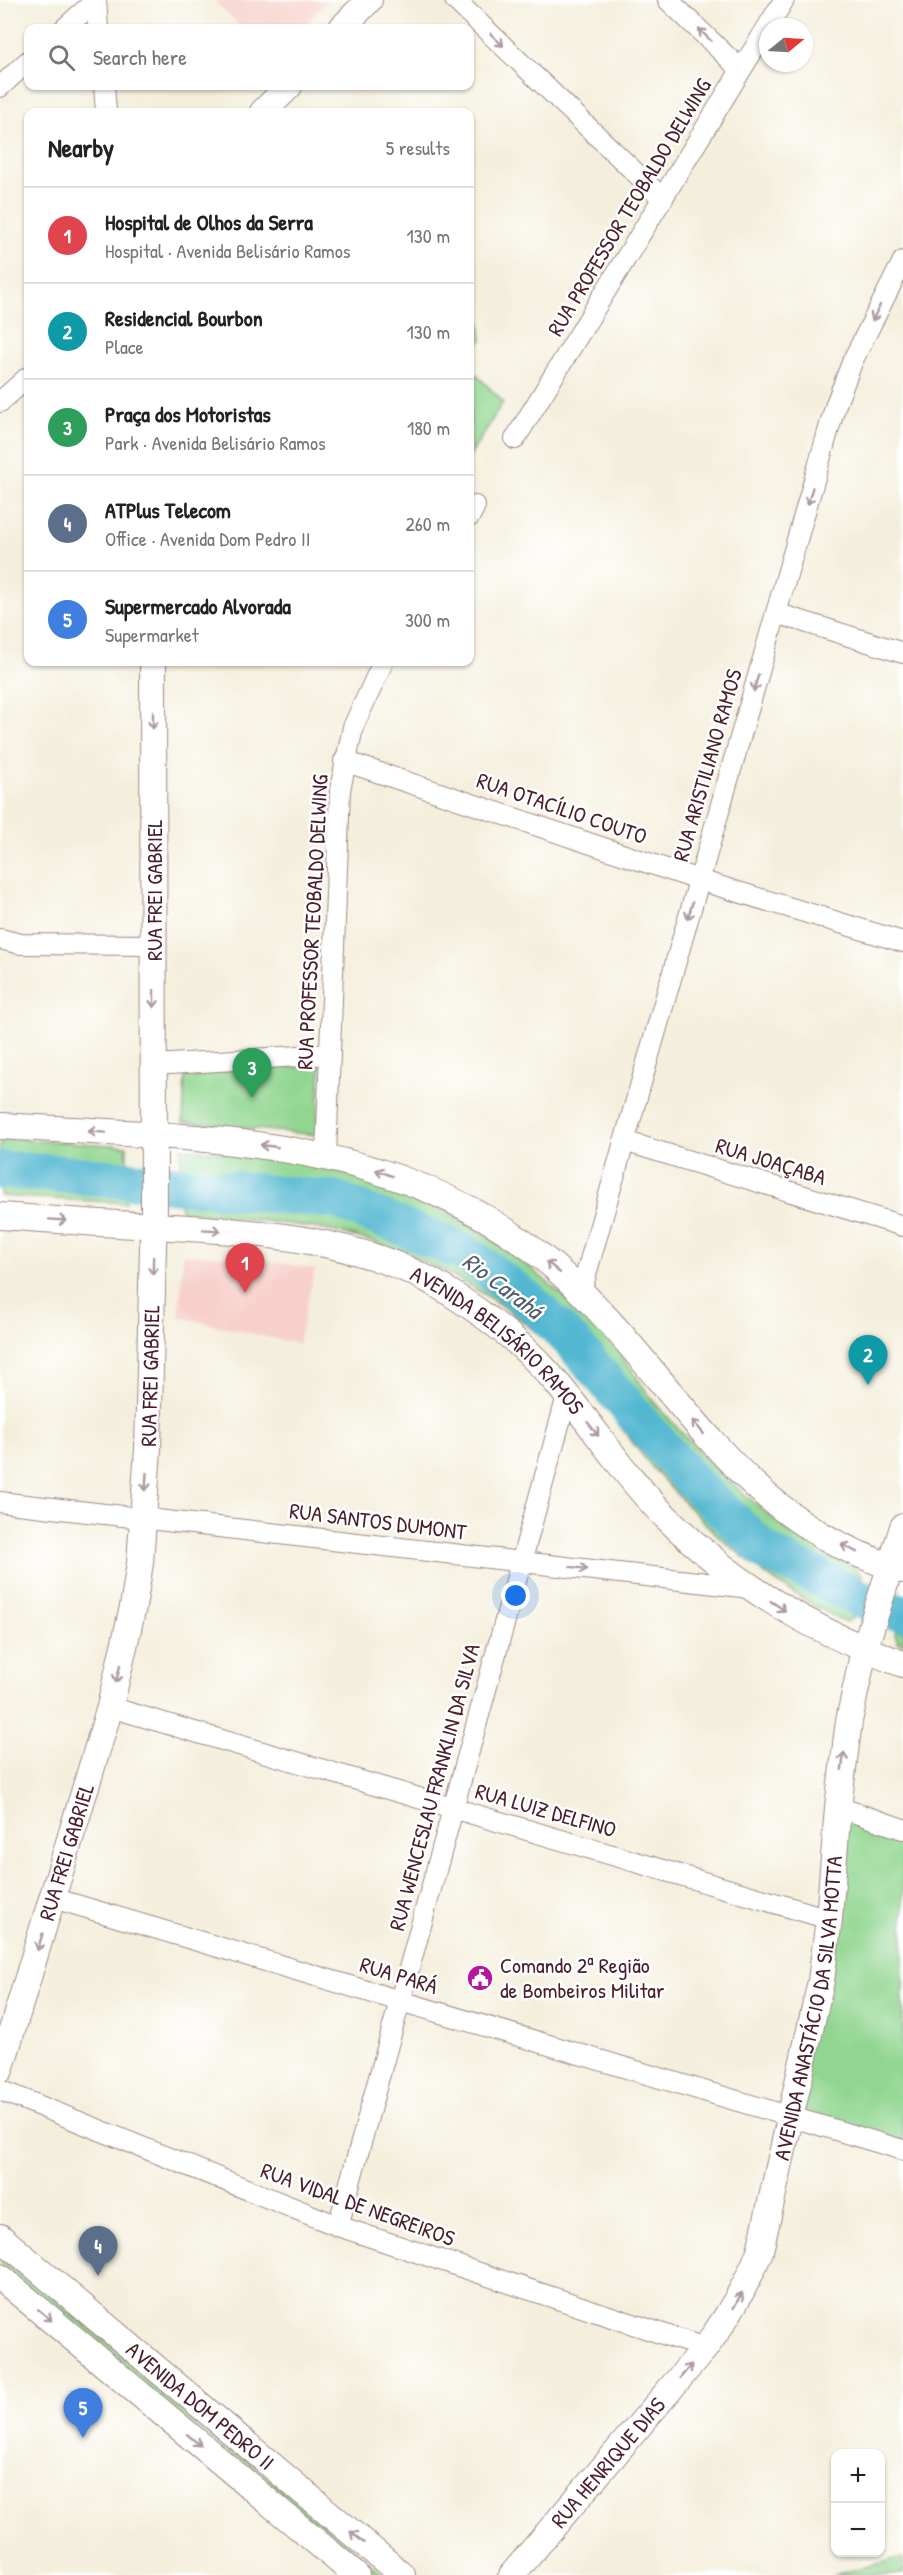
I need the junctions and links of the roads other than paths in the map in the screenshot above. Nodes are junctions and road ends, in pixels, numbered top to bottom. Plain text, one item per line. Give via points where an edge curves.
1 (96, 0) edge
2 (369, 0) edge
3 (455, 0) edge
4 (669, 0) edge
5 (784, 0) edge
6 (69, 24) edge
7 (98, 24) edge
8 (346, 24) edge
9 (24, 65) edge
10 (741, 70) junction
11 (0, 87) edge
12 (104, 90) edge
13 (285, 90) edge
14 (106, 108) edge
15 (267, 108) edge
16 (663, 199) junction
17 (903, 261) edge
18 (24, 380) edge
19 (0, 402) edge
20 (515, 439) dead end
21 (776, 613) junction
22 (903, 653) edge
23 (153, 666) edge
24 (381, 666) edge
25 (344, 760) junction
26 (699, 880) junction
27 (0, 939) edge
28 (903, 942) edge
29 (154, 945) junction
30 (330, 1054) junction
31 (154, 1065) junction
32 (0, 1126) edge
33 (624, 1141) junction
34 (155, 1144) junction
35 (326, 1156) junction
36 (0, 1216) edge
37 (154, 1217) junction
38 (903, 1226) edge
39 (581, 1292) junction
40 (567, 1396) junction
41 (0, 1502) edge
42 (144, 1518) junction
43 (903, 1527) edge
44 (521, 1562) junction
45 (893, 1574) edge
46 (750, 1588) junction
47 (867, 1641) junction
48 (903, 1664) edge
49 (110, 1707) junction
50 (838, 1807) junction
51 (453, 1808) junction
52 (903, 1829) edge
53 (53, 1898) junction
54 (829, 1919) junction
55 (400, 2001) junction
56 (0, 2070) edge
57 (0, 2090) edge
58 (791, 2117) junction
59 (903, 2150) edge
60 (338, 2226) junction
61 (0, 2237) edge
62 (0, 2277) edge
63 (705, 2348) junction
64 (356, 2575) edge
65 (402, 2575) edge
66 (512, 2575) edge

1 - 6 street
1 - 7 street
2 - 8 main road
3 -> 16 street
10 -> 4 street
5 - 10 street, RUA PROFESSOR TEOBALDO DELWING
9 - 11 street
10 - 16 street, RUA PROFESSOR TEOBALDO DELWING
12 - 14 street
13 - 15 main road
16 - 20 street, RUA PROFESSOR TEOBALDO DELWING
17 -> 21 street, RUA ARISTILIANO RAMOS via 843,383
18 - 19 street
21 - 22 street
21 -> 26 street, RUA ARISTILIANO RAMOS
23 -> 29 main road, RUA FREI GABRIEL
24 - 25 street, RUA PROFESSOR TEOBALDO DELWING via 362,705
25 - 26 street, RUA OTACÍLIO COUTO
25 - 30 street, RUA PROFESSOR TEOBALDO DELWING via 338,811
26 - 28 street, RUA OTACÍLIO COUTO
26 -> 33 street, RUA ARISTILIANO RAMOS
27 - 29 street via 21,944
29 -> 31 main road, RUA FREI GABRIEL
30 - 31 street
30 - 35 street, RUA PROFESSOR TEOBALDO DELWING
31 - 34 main road, RUA FREI GABRIEL
34 -> 32 main road
33 - 38 street, RUA JOAÇABA
33 - 39 street, RUA ARISTILIANO RAMOS
35 -> 34 main road via 240,1142
34 - 37 main road, RUA FREI GABRIEL
39 -> 35 main road via 551,1264 464,1208 378,1171
36 -> 37 main road, AVENIDA BELISÁRIO RAMOS
37 -> 40 main road, AVENIDA BELISÁRIO RAMOS via 295,1239 395,1265 440,1287 496,1324
37 -> 42 main road, RUA FREI GABRIEL
45 -> 39 main road via 812,1528 774,1503 741,1474
40 - 44 street, RUA WENCESLAU FRANKLIN DA SILVA
40 -> 46 main road, AVENIDA BELISÁRIO RAMOS via 666,1517
41 - 42 street, RUA SANTOS DUMONT
42 - 44 street, RUA SANTOS DUMONT
42 -> 49 main road, RUA FREI GABRIEL via 133,1607
43 - 45 main road, AVENIDA ANASTÁCIO DA SILVA MOTTA
44 -> 46 street, RUA SANTOS DUMONT
44 - 51 street, RUA WENCESLAU FRANKLIN DA SILVA
45 - 47 main road, AVENIDA ANASTÁCIO DA SILVA MOTTA
46 -> 47 main road, AVENIDA BELISÁRIO RAMOS via 816,1628
47 - 48 main road, AVENIDA BELISÁRIO RAMOS
50 -> 47 main road, AVENIDA ANASTÁCIO DA SILVA MOTTA via 849,1721
49 - 51 street, RUA LUIZ DELFINO
49 - 53 main road, RUA FREI GABRIEL
50 - 52 street
50 - 54 main road, AVENIDA ANASTÁCIO DA SILVA MOTTA
51 - 54 street, RUA LUIZ DELFINO
51 - 55 street, RUA WENCESLAU FRANKLIN DA SILVA
53 - 55 street, RUA PARÁ
53 -> 56 main road, RUA FREI GABRIEL
54 - 58 main road, AVENIDA ANASTÁCIO DA SILVA MOTTA
55 - 58 street, RUA PARÁ
55 - 60 street, RUA WENCESLAU FRANKLIN DA SILVA
57 - 60 street, RUA VIDAL DE NEGREIROS
58 - 59 street, RUA PARÁ
63 -> 58 main road, AVENIDA ANASTÁCIO DA SILVA MOTTA via 748,2282 760,2251
60 - 63 street, RUA VIDAL DE NEGREIROS
65 -> 61 main road, AVENIDA DOM PEDRO II
62 -> 64 main road, AVENIDA DOM PEDRO II
66 -> 63 main road, RUA HENRIQUE DIAS

